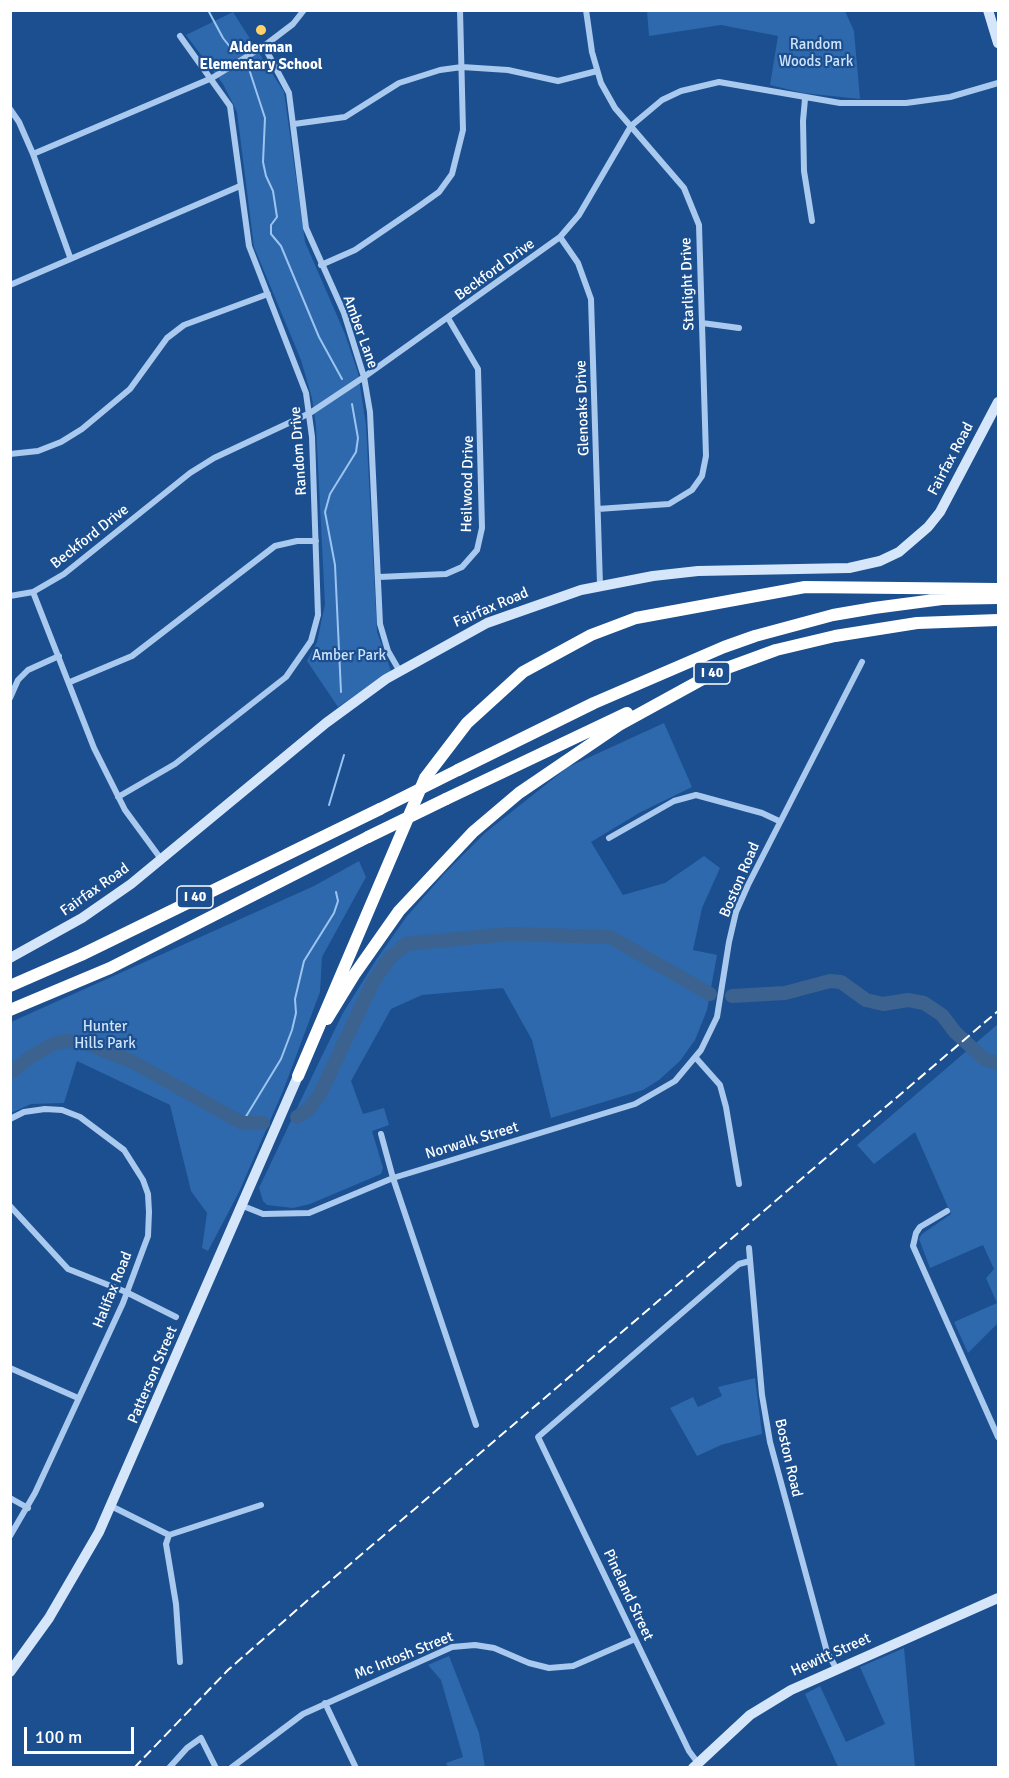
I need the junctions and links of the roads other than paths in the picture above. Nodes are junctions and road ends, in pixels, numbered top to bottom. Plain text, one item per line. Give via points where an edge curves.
1 (304, 10) edge
2 (460, 10) edge
3 (586, 10) edge
4 (988, 10) edge
5 (180, 36) dead end
6 (999, 43) edge
7 (264, 46) junction
8 (462, 67) junction
9 (597, 72) junction
10 (212, 78) junction
11 (999, 83) edge
12 (805, 99) junction
13 (10, 109) edge
14 (294, 124) junction
15 (631, 126) junction
16 (33, 154) junction
17 (240, 186) junction
18 (812, 221) dead end
19 (560, 237) junction
20 (70, 257) junction
21 (321, 265) junction
22 (10, 285) edge
23 (268, 294) junction
24 (448, 318) junction
25 (702, 323) junction
26 (739, 328) dead end
27 (364, 377) junction
28 (999, 402) edge
29 (310, 413) junction
30 (10, 454) edge
31 (598, 509) junction
32 (316, 541) junction
33 (379, 577) junction
34 (600, 585) junction
35 (999, 589) edge
36 (33, 592) junction
37 (10, 597) edge
38 (999, 598) edge
39 (999, 620) edge
40 (60, 656) junction
41 (862, 662) dead end
42 (722, 669) junction
43 (399, 670) junction
44 (70, 682) junction
45 (10, 698) edge
46 (118, 797) junction
47 (779, 821) junction
48 (609, 838) dead end
49 (162, 860) junction
50 (10, 958) edge
51 (10, 986) edge
52 (10, 1010) edge
53 (696, 1058) junction
54 (298, 1076) junction
55 (10, 1119) edge
56 (381, 1134) dead end
57 (393, 1178) junction
58 (740, 1184) dead end
59 (10, 1206) edge
60 (243, 1206) junction
61 (947, 1211) dead end
62 (749, 1248) dead end
63 (750, 1261) junction
64 (126, 1292) junction
65 (176, 1317) dead end
66 (10, 1368) edge
67 (78, 1398) junction
68 (476, 1425) dead end
69 (999, 1437) edge
70 (10, 1498) edge
71 (261, 1505) dead end
72 (111, 1506) junction
73 (28, 1508) junction
74 (10, 1536) edge
75 (169, 1536) junction
76 (999, 1598) edge
77 (635, 1639) junction
78 (180, 1662) dead end
79 (836, 1668) junction
80 (10, 1672) edge
81 (325, 1703) junction
82 (695, 1765) edge
83 (169, 1767) edge
84 (216, 1767) edge
85 (231, 1767) edge
86 (356, 1767) edge

1 - 7 street via 293,24
2 - 8 street
3 - 9 street, Starlight Drive
4 - 6 street
5 - 10 street, Random Drive
7 - 10 street
7 - 14 street, Amber Lane via 290,93
8 - 9 street via 508,70 558,81
8 - 14 street via 399,83 345,117
8 - 21 street via 463,130 452,174 439,192 418,207 355,250
9 - 15 street, Starlight Drive via 615,108
10 - 16 street
10 - 17 street, Random Drive via 230,106
11 - 12 street, Beckford Drive via 906,104
12 - 15 street, Beckford Drive via 737,84 703,85 662,100
12 - 18 street via 804,171
13 - 16 street
14 - 21 street, Amber Lane via 306,228
15 - 19 street, Beckford Drive via 579,215
15 - 25 street, Starlight Drive via 674,175 694,207 699,225
16 - 20 street
17 - 20 street
17 - 23 street, Random Drive via 249,246
19 - 24 street, Beckford Drive
19 - 31 street, Glenoaks Drive via 578,263 591,298
20 - 22 street
21 - 27 street, Amber Lane via 356,344
23 - 29 street, Random Drive via 296,363
23 - 30 street via 184,326 167,338 130,389 82,429 38,451
24 - 27 street, Beckford Drive
24 - 33 street, Heilwood Drive via 478,369 482,528 477,550 462,567 446,574
25 - 26 street
25 - 31 street, Starlight Drive via 706,456 702,476 692,490 669,504
27 - 29 street, Beckford Drive
27 - 33 street, Amber Lane via 370,412
28 - 34 street, Fairfax Road via 940,512 915,540 880,561 849,568 698,570
29 - 32 street, Random Drive
29 - 36 street, Beckford Drive via 223,453 190,473 64,574
31 - 34 street, Glenoaks Drive
32 - 44 street via 275,546 132,656
32 - 46 street, Random Drive via 318,615 311,641 300,660 286,677 175,764
33 - 43 street, Amber Lane via 380,624
34 - 43 street, Fairfax Road via 487,623
35 - 54 highway via 805,587 636,618 591,635 524,672 467,723 425,778
36 - 37 street, Beckford Drive
36 - 40 street
38 - 51 highway, I 40, bridge via 942,599 833,615 724,646 594,703 81,955
39 - 42 highway, I 40 via 917,623 835,636 776,650
40 - 44 street
40 - 45 street via 28,670 18,680
41 - 47 street, Boston Road
42 - 52 highway, I 40, bridge via 368,837 110,969
42 - 54 highway via 619,726 519,792 473,832 395,917 338,1000
43 - 49 street, Fairfax Road via 326,723
44 - 46 street via 94,748
46 - 49 street
47 - 48 street via 696,795 674,801
47 - 53 street, Boston Road via 736,912 717,1017
49 - 50 street, Fairfax Road via 82,918
53 - 57 street, Norwalk Street via 675,1081 635,1104
53 - 58 street via 716,1078 723,1094
54 - 60 street, Patterson Street
55 - 64 street, Halifax Road via 24,1112 62,1110 80,1117 124,1150 134,1164 148,1194 148,1236
56 - 57 street
57 - 60 street, Norwalk Street via 309,1213 263,1214
57 - 68 street
59 - 64 street via 68,1269
60 - 72 street, Patterson Street
61 - 69 street via 920,1227 913,1246
62 - 63 street, Boston Road
63 - 77 street, Pineland Street via 739,1264 538,1437
63 - 79 street, Boston Road via 769,1439 827,1652
64 - 65 street
64 - 67 street, Halifax Road
66 - 67 street
67 - 73 street, Halifax Road
70 - 73 street
71 - 75 street
72 - 75 street
72 - 80 street, Patterson Street via 78,1572
73 - 74 street, Halifax Road
75 - 78 street via 166,1544
76 - 79 street, Hewitt Street
77 - 81 street, Mc Intosh Street via 573,1666 549,1668 494,1648 463,1645 423,1658
77 - 82 street, Pineland Street
79 - 82 street, Hewitt Street via 750,1715
81 - 85 street, Mc Intosh Street via 303,1714
81 - 86 street
83 - 84 street via 201,1738

